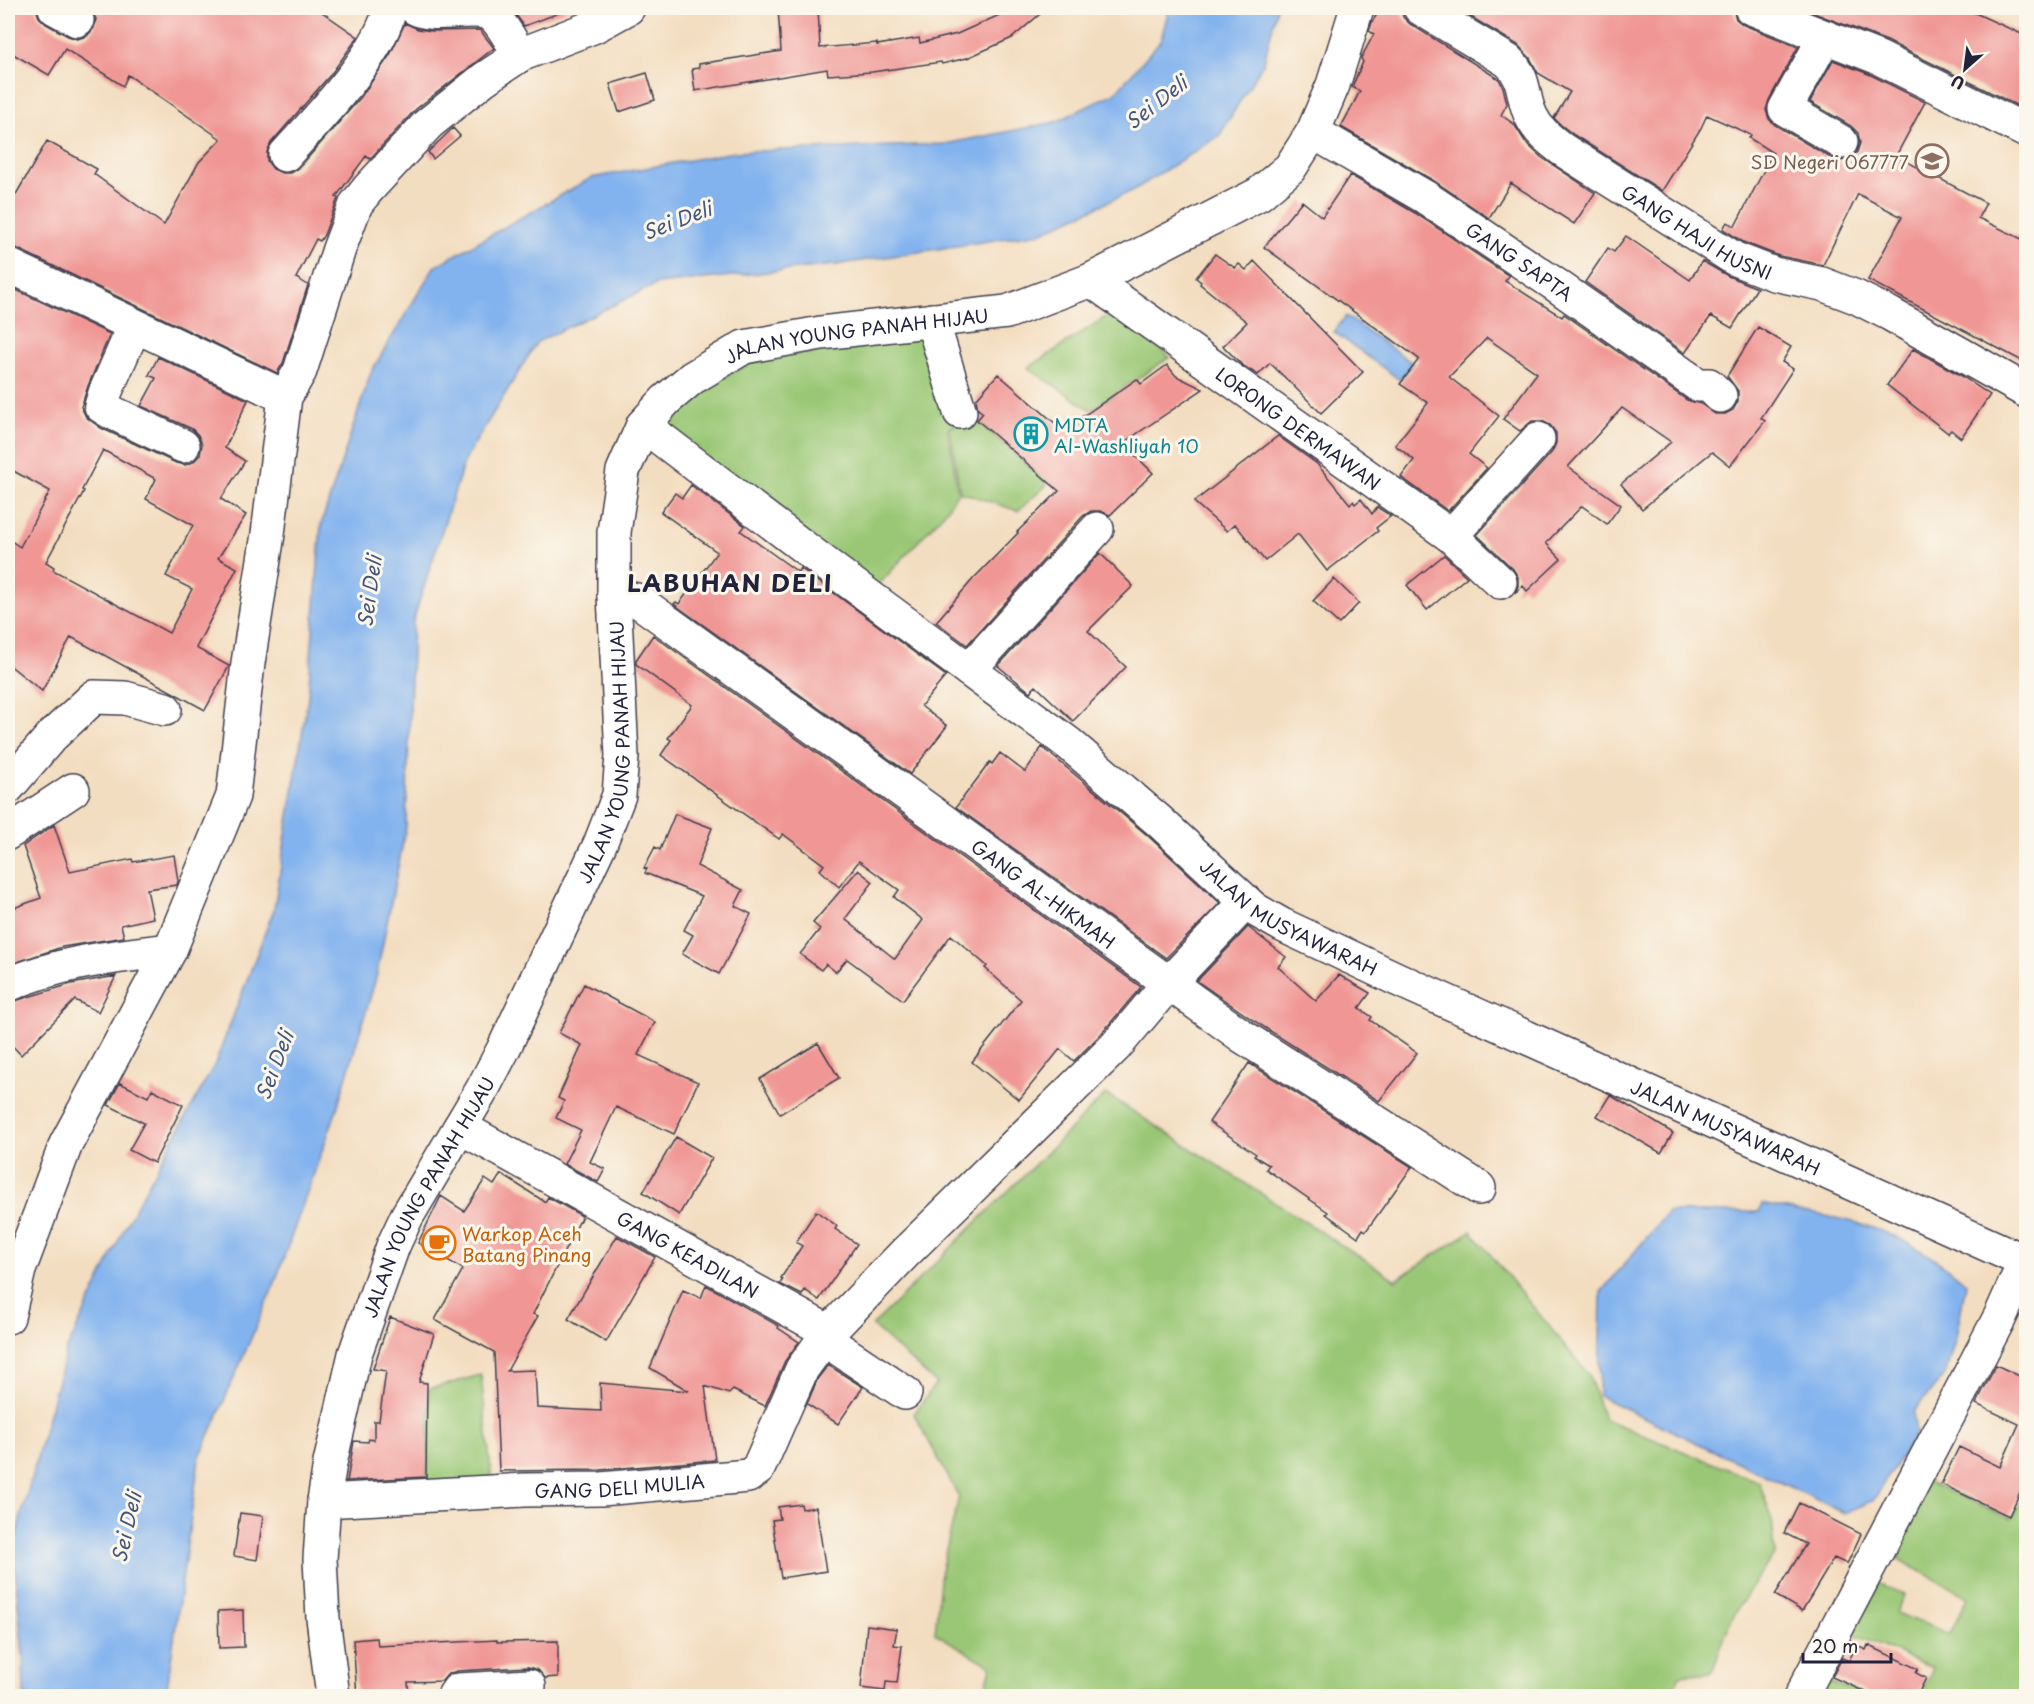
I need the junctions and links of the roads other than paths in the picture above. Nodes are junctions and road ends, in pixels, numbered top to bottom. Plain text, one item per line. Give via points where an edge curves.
1 (390, 8) edge
2 (415, 8) edge
3 (628, 8) edge
4 (1357, 8) edge
5 (1420, 8) edge
6 (1752, 8) edge
7 (1825, 37) junction
8 (520, 55) junction
9 (2026, 131) edge
10 (1313, 132) junction
11 (1841, 142) dead end
12 (285, 154) dead end
13 (8, 265) edge
14 (1091, 280) junction
15 (932, 321) junction
16 (134, 327) junction
17 (2026, 391) edge
18 (1720, 396) dead end
19 (285, 397) junction
20 (960, 412) dead end
21 (644, 425) junction
22 (1538, 439) dead end
23 (183, 446) dead end
24 (1097, 529) dead end
25 (1451, 536) junction
26 (1500, 582) dead end
27 (614, 595) junction
28 (969, 670) junction
29 (165, 709) dead end
30 (8, 787) edge
31 (73, 790) dead end
32 (8, 833) edge
33 (1246, 902) junction
34 (170, 950) junction
35 (1169, 983) junction
36 (8, 985) edge
37 (460, 1127) junction
38 (1479, 1188) dead end
39 (2026, 1261) edge
40 (8, 1317) edge
41 (829, 1332) junction
42 (905, 1394) dead end
43 (324, 1501) junction
44 (529, 1686) dead end
45 (333, 1696) edge
46 (454, 1696) edge
47 (1801, 1696) edge

1 - 12 street via 372,49
2 - 8 street via 438,13 481,11 493,16
3 - 8 street via 595,26
4 - 10 street, JALAN YOUNG PANAH HIJAU via 1333,85
5 - 17 street, GANG HAJI HUSNI via 1508,61 1517,70 1530,114 1540,131 1563,150 1714,246 1774,274 1822,284 1856,297
6 - 7 street
7 - 9 street via 1880,58
7 - 11 street via 1785,110
8 - 19 street via 428,124 357,204 300,371
10 - 14 street, JALAN YOUNG PANAH HIJAU via 1290,168 1259,194
10 - 18 street, GANG SAPTA via 1425,197
13 - 16 street
14 - 15 street, JALAN YOUNG PANAH HIJAU via 1006,312
14 - 25 street, LORONG DERMAWAN
15 - 20 street
15 - 21 street, JALAN YOUNG PANAH HIJAU via 821,333 744,347 692,378
16 - 19 street
16 - 23 street via 101,406
19 - 34 street via 233,796
21 - 27 street, JALAN YOUNG PANAH HIJAU via 623,471 614,532
21 - 28 street, JALAN MUSYAWARAH
22 - 25 street
24 - 28 street
25 - 26 street, LORONG DERMAWAN
27 - 35 street, GANG AL-HIKMAH via 637,600
27 - 37 street, JALAN YOUNG PANAH HIJAU via 622,756 619,795 529,996
28 - 33 street, JALAN MUSYAWARAH via 1114,781
29 - 30 street via 125,698 94,697 51,737
31 - 32 street
33 - 35 street, GANG DELI MULIA
33 - 39 street, JALAN MUSYAWARAH via 1282,925 1397,979
34 - 36 street via 82,961
34 - 40 street via 66,1144 19,1270
35 - 38 street, GANG AL-HIKMAH via 1242,1036
35 - 41 street, GANG DELI MULIA via 1115,1047
37 - 41 street, GANG KEADILAN
37 - 43 street, JALAN YOUNG PANAH HIJAU via 393,1246 355,1354
39 - 47 street
41 - 42 street, GANG KEADILAN via 833,1345
41 - 43 street, GANG DELI MULIA via 802,1369 758,1469 748,1476 601,1489
43 - 45 street, JALAN YOUNG PANAH HIJAU via 320,1559 322,1618
44 - 46 street via 458,1690

